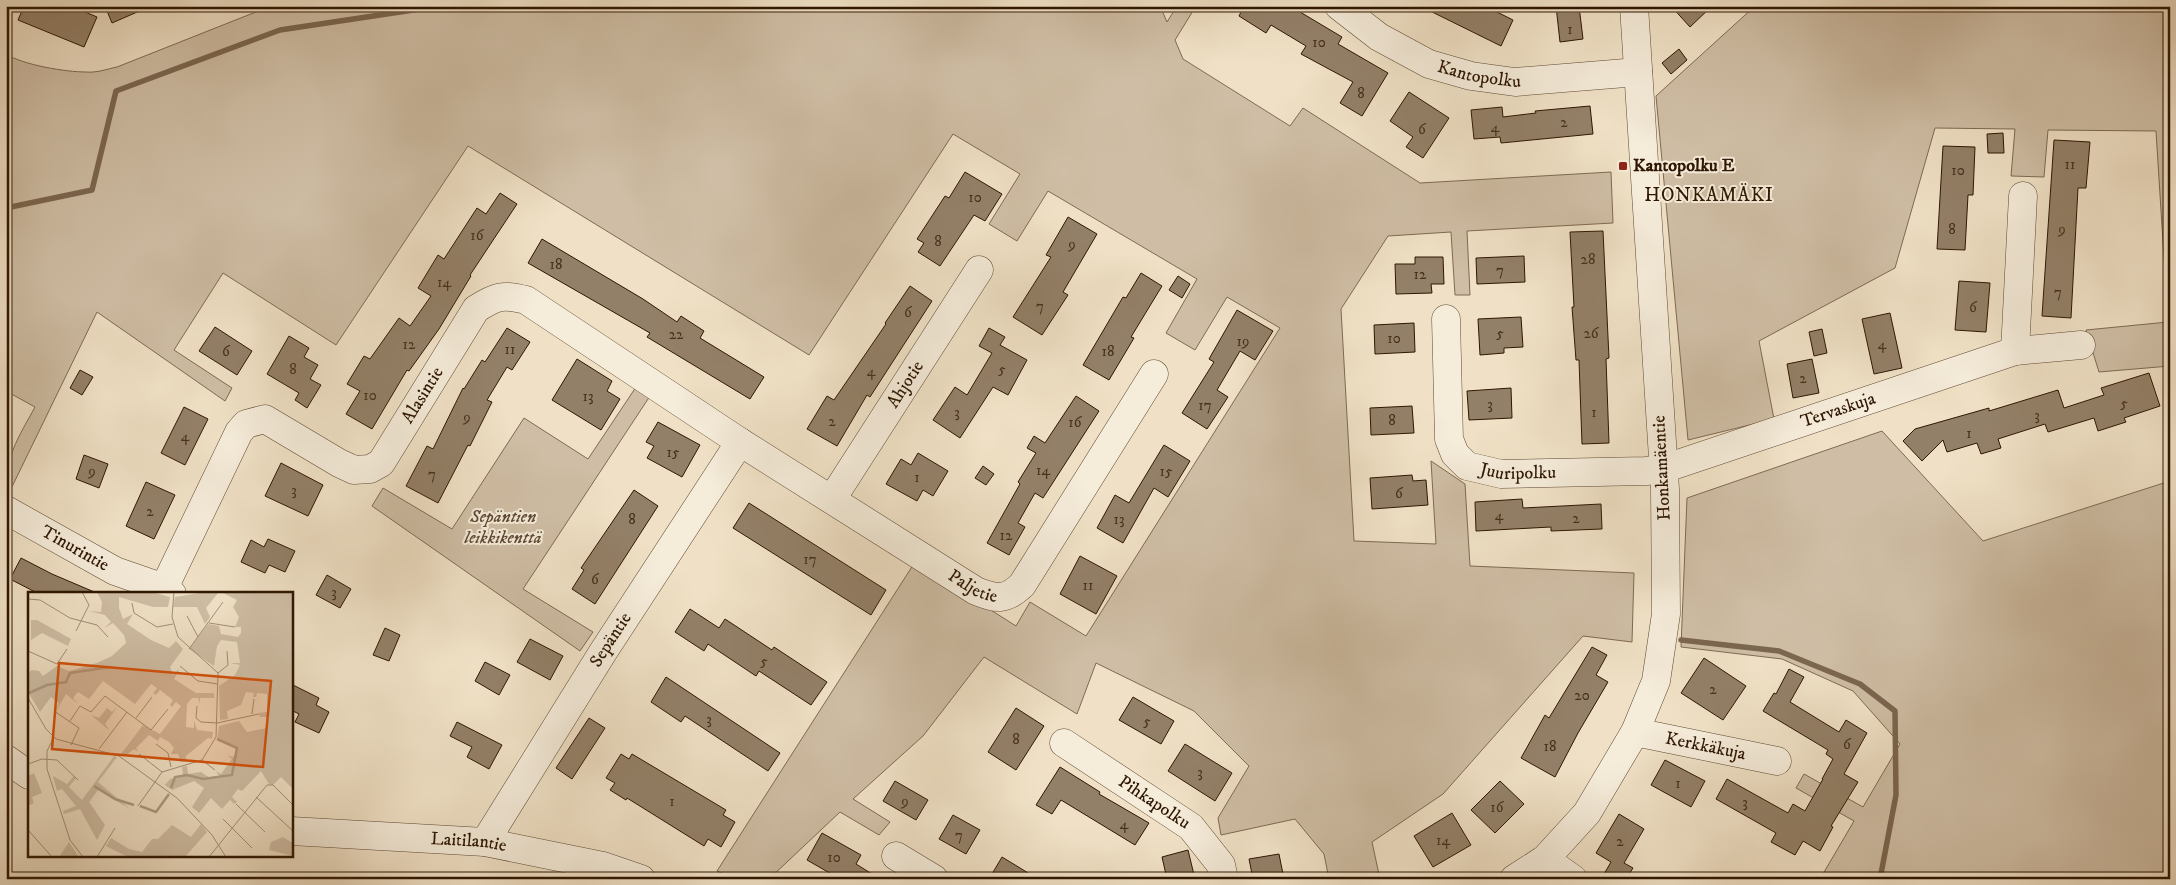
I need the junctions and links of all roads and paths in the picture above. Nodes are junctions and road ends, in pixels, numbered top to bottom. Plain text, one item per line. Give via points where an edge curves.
1 (1339, 6) edge
2 (1634, 6) edge
3 (1638, 72) junction
4 (2023, 196) dead end
5 (978, 270) dead end
6 (1446, 319) dead end
7 (2081, 345) dead end
8 (2015, 352) junction
9 (1154, 374) dead end
10 (740, 442) junction
11 (1663, 469) junction
12 (832, 499) junction
13 (6, 510) edge
14 (168, 591) edge
15 (1634, 732) junction
16 (1064, 743) dead end
17 (1777, 761) dead end
18 (292, 831) edge
19 (485, 842) junction
20 (896, 856) dead end
21 (1545, 859) junction
22 (641, 879) edge
23 (934, 879) edge
24 (1224, 879) edge
25 (1514, 879) edge
26 (1573, 879) edge

1 - 3 street, Kantopolku via 1379,36 1428,64 1471,76 1515,82
2 - 3 street, Honkamäentie
3 - 11 street, Honkamäentie
4 - 8 street
5 - 12 street, Ahjotie
6 - 11 street, Juuripolku via 1449,439 1467,466 1501,474
7 - 8 street, Tervaskuja
8 - 11 street, Tervaskuja
9 - 12 street, Paljetie via 1022,585 1012,594 996,598 976,591
10 - 12 street, Paljetie
10 - 14 street, Alasintie via 526,300 508,296 494,298 476,309 381,463 370,469 354,470 339,464 265,420 246,424 239,432
10 - 19 street, Sepäntie via 603,652
11 - 15 street, Honkamäentie via 1666,614 1656,680
13 - 14 street, Tinurintie via 115,571
15 - 17 street, Kerkkäkuja
15 - 21 street, Honkamäentie via 1587,813
16 - 24 street, Pihkapolku via 1191,827 1221,865
18 - 19 street, Laitilantie
19 - 22 street, Laitilantie via 602,866
20 - 23 street
21 - 25 street, Honkamäentie
21 - 26 street

